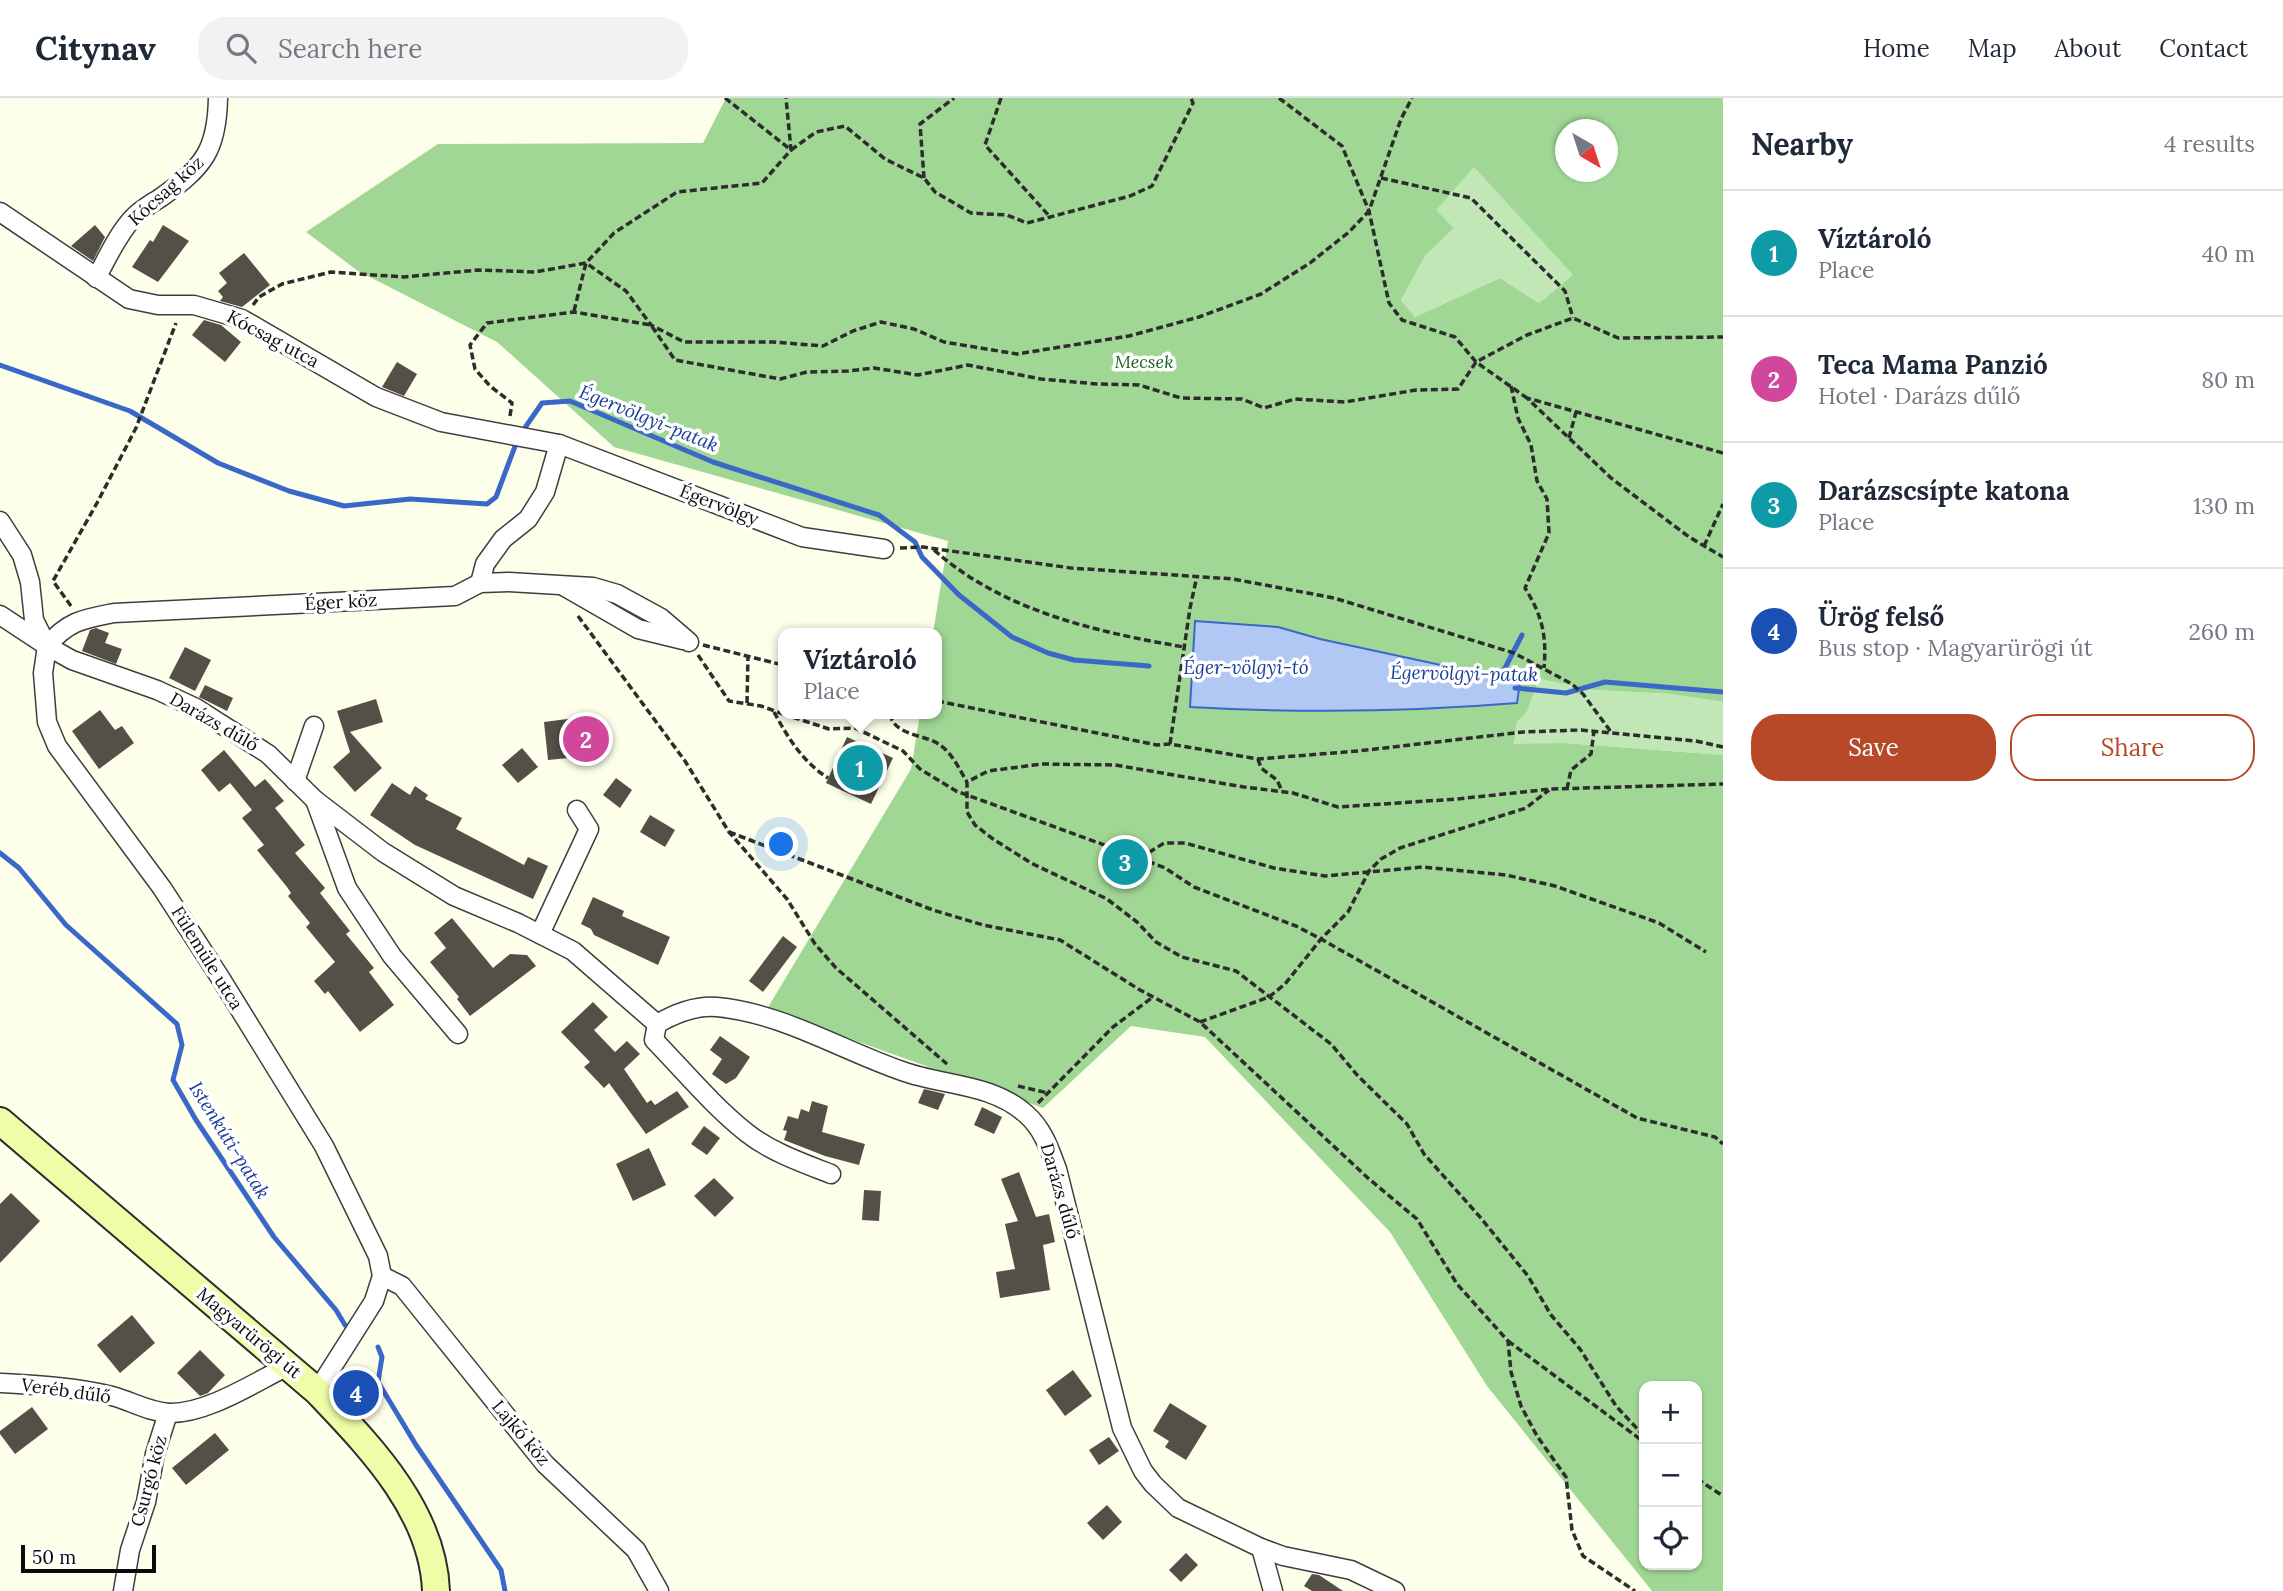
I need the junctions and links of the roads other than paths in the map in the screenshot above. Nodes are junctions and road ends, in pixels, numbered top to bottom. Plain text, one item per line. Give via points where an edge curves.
1 (218, 98) edge
2 (0, 212) edge
3 (96, 278) junction
4 (559, 444) junction
5 (0, 521) edge
6 (884, 550) dead end
7 (480, 583) junction
8 (0, 615) edge
9 (689, 642) road end
10 (47, 646) junction
11 (314, 726) dead end
12 (295, 781) junction
13 (315, 800) junction
14 (577, 810) dead end
15 (540, 934) junction
16 (657, 1024) junction
17 (458, 1034) dead end
18 (0, 1121) edge
19 (831, 1174) dead end
20 (382, 1276) junction
21 (288, 1366) junction
22 (0, 1383) edge
23 (317, 1391) junction
24 (168, 1413) junction
25 (1261, 1548) junction
26 (123, 1591) edge
27 (436, 1591) edge
28 (659, 1591) edge
29 (1273, 1591) edge
30 (1395, 1591) edge

1 - 3 street, Kócsag köz via 215,136 206,156 134,216
2 - 3 street, Kócsag utca
3 - 4 street, Kócsag utca via 129,299 194,304 242,319 376,397 441,422
4 - 6 street, Égervölgy via 802,537
4 - 7 street via 545,492 528,519 503,538 485,564
5 - 10 street, Fülemüle utca via 22,555 34,620
7 - 9 street via 593,587 617,594 661,618
7 - 10 street, Éger köz via 455,596 114,614 80,620 60,630
8 - 10 street, Darázs dűlő
10 - 12 street, Darázs dűlő via 196,708 268,754
10 - 20 street, Fülemüle utca via 43,673 47,722 57,746 162,888 222,979 324,1146 378,1256
11 - 12 street
12 - 13 street, Darázs dűlő
13 - 15 street, Darázs dűlő via 383,852 454,896
13 - 17 street, Darázs dűlő via 347,888 392,956
14 - 15 street via 589,829
15 - 16 street, Darázs dűlő via 573,951
16 - 19 street via 654,1040 748,1134
16 - 25 street, Darázs dűlő via 678,1012 714,1006 768,1017 904,1072 979,1089 1025,1114 1046,1138 1057,1169 1111,1388 1134,1456 1153,1484 1178,1508
18 - 21 main road, Magyarürögi út
20 - 23 street via 374,1301
20 - 28 street, Lajkó köz via 401,1286 545,1464 636,1550
21 - 23 main road, Magyarürögi út
21 - 24 street, Veréb dűlő via 211,1404
22 - 24 street, Veréb dűlő via 75,1389
23 - 27 main road, Magyarürögi út via 364,1441 406,1497 428,1545
24 - 26 street, Csurgó köz
25 - 29 street
25 - 30 street, Darázs dűlő via 1351,1570

